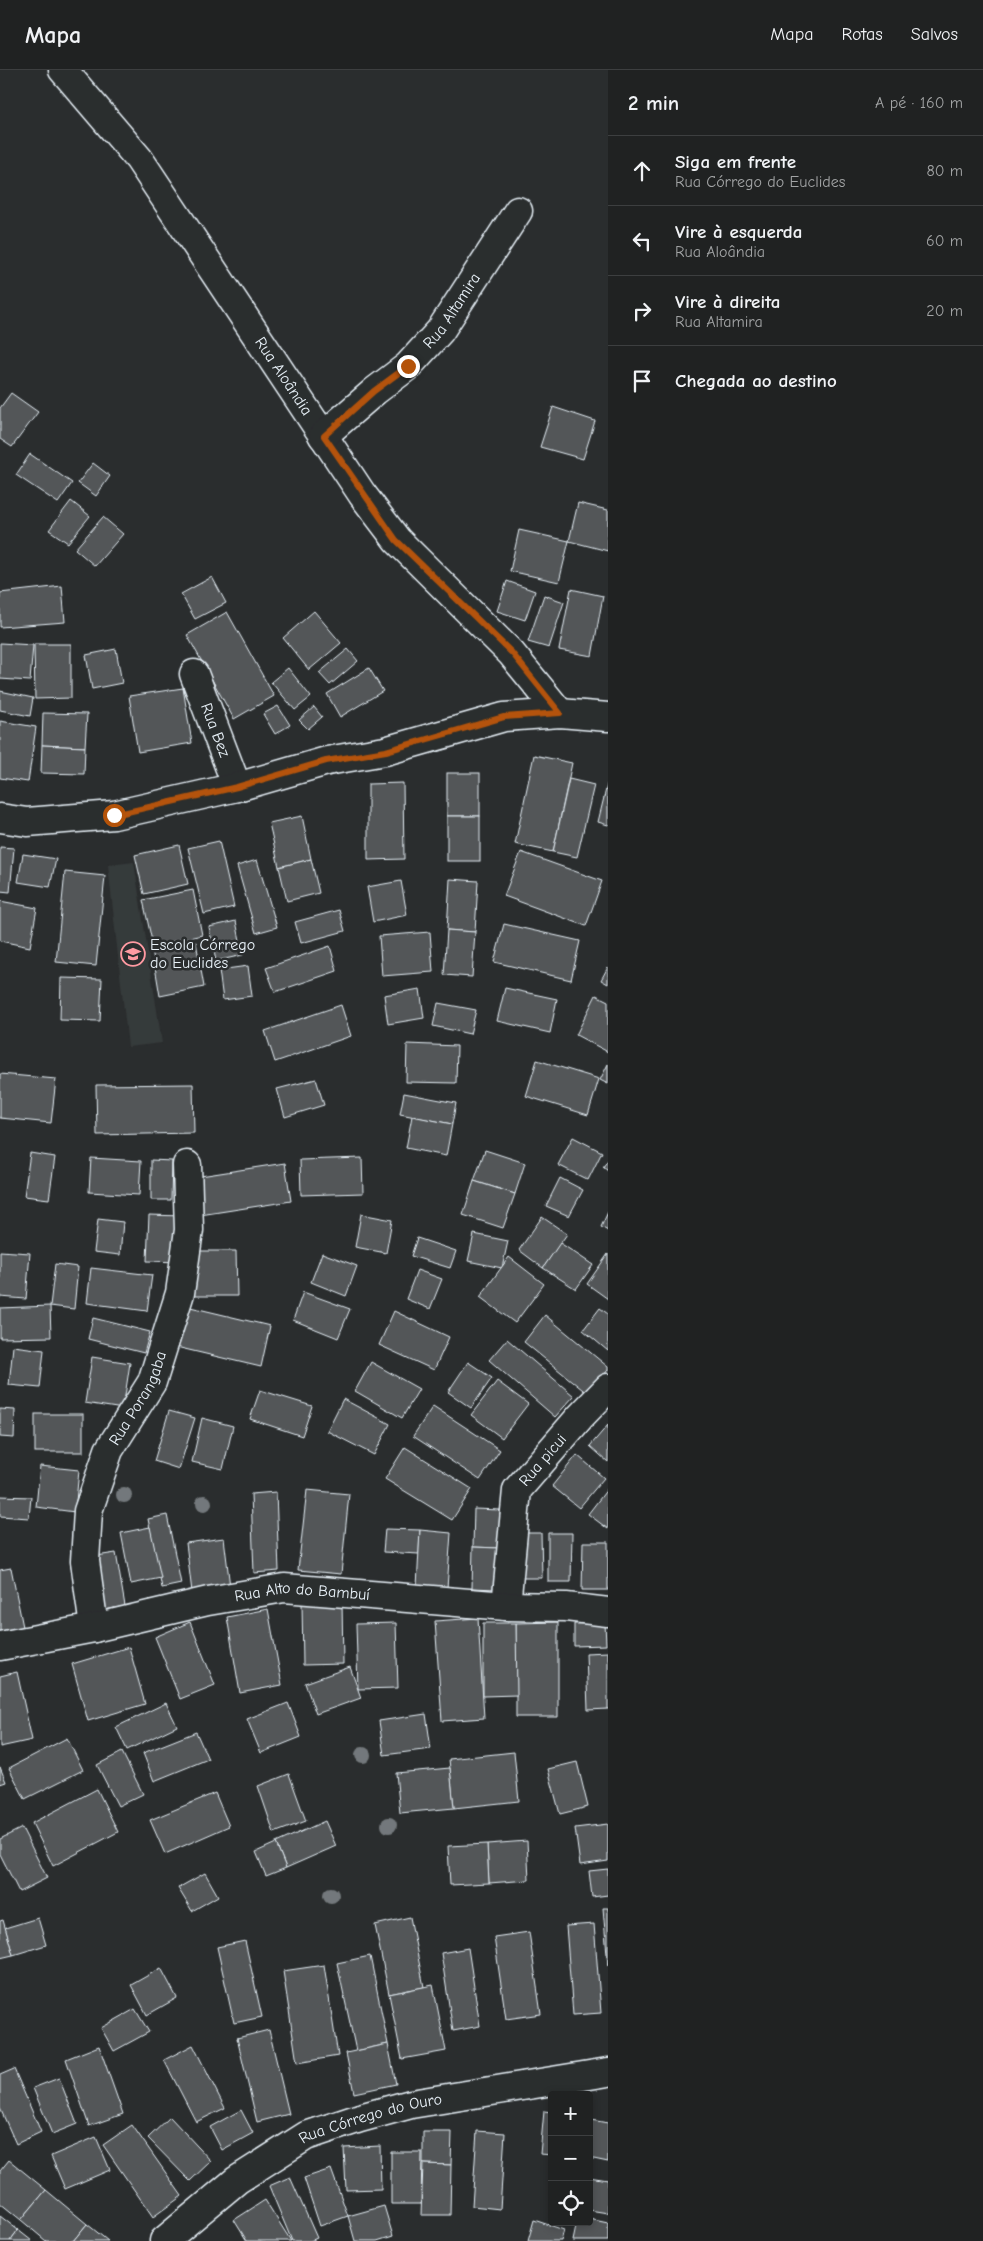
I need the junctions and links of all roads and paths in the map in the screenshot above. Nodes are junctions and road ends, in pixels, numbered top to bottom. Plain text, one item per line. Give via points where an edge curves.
1 (63, 70) edge
2 (518, 211) dead end
3 (324, 436) junction
4 (194, 674) dead end
5 (560, 713) junction
6 (608, 717) edge
7 (237, 787) junction
8 (0, 818) edge
9 (187, 1165) dead end
10 (608, 1388) edge
11 (506, 1606) junction
12 (608, 1612) edge
13 (94, 1628) junction
14 (0, 1646) edge
15 (608, 2072) edge
16 (164, 2241) edge

1 - 3 street, Rua Aloândia via 139,159
2 - 3 street, Rua Altamira via 440,331 408,366 374,391
3 - 5 street, Rua Aloândia via 396,540 512,653
4 - 7 street, Rua Bez
5 - 6 street
5 - 7 street via 504,717 386,751 326,761
7 - 8 street via 114,815 28,822
9 - 13 street, Rua Porangaba via 189,1230 180,1293 152,1382 109,1450 88,1511 85,1561
10 - 11 street, Rua picui via 517,1490
11 - 12 street, Rua Alto do Bambuí via 566,1607
11 - 13 street, Rua Alto do Bambuí via 284,1588 208,1601
13 - 14 street, Rua Alto do Bambuí
15 - 16 street, Rua Córrego do Ouro via 411,2104 306,2136 237,2180

